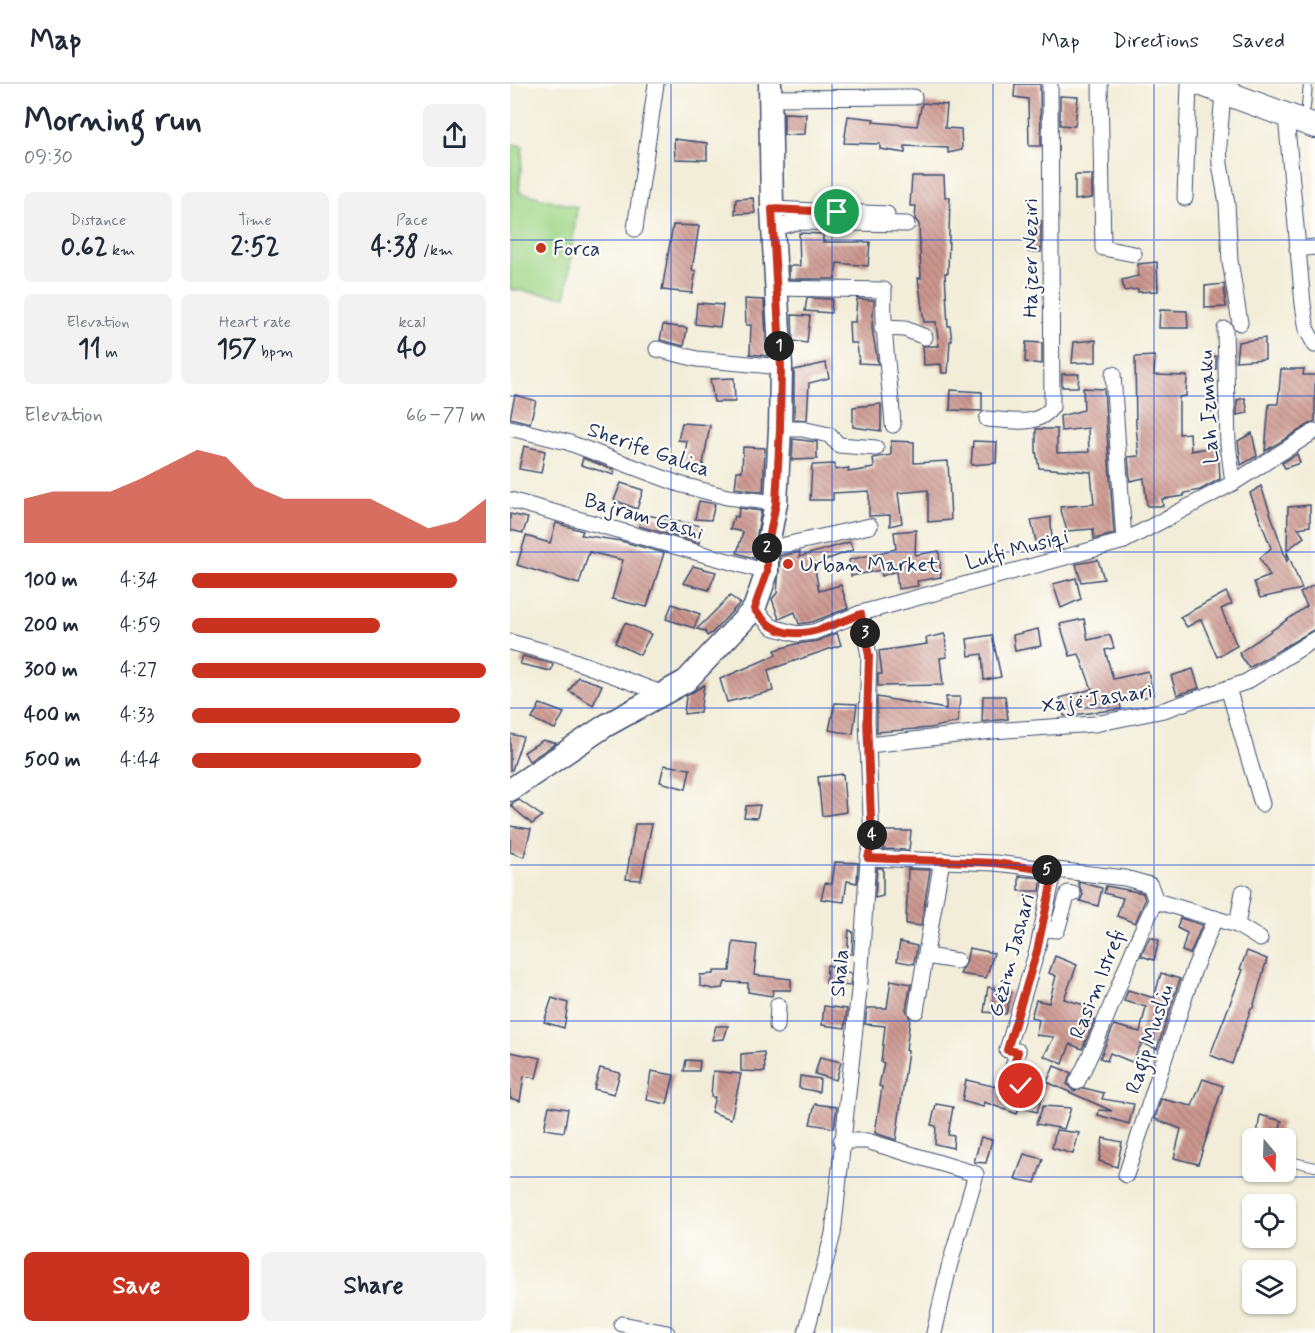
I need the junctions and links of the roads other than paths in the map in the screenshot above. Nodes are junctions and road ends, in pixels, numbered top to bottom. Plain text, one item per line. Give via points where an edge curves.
1 (656, 84) edge
2 (1050, 84) edge
3 (1100, 84) edge
4 (1189, 84) edge
5 (1223, 87) edge
6 (769, 91) edge
7 (914, 97) dead end
8 (1306, 109) edge
9 (1185, 198) dead end
10 (773, 218) junction
11 (905, 219) dead end
12 (635, 229) dead end
13 (1315, 247) edge
14 (1297, 249) junction
15 (1134, 254) dead end
16 (775, 288) junction
17 (882, 328) junction
18 (925, 338) dead end
19 (1315, 345) edge
20 (657, 349) dead end
21 (781, 367) junction
22 (1113, 374) dead end
23 (987, 419) dead end
24 (893, 425) dead end
25 (510, 428) edge
26 (780, 429) junction
27 (1315, 431) edge
28 (876, 448) dead end
29 (1233, 483) junction
30 (510, 500) edge
31 (776, 503) junction
32 (870, 526) dead end
33 (1124, 541) junction
34 (767, 549) junction
35 (767, 572) junction
36 (754, 609) junction
37 (861, 614) junction
38 (1315, 639) edge
39 (510, 642) edge
40 (1228, 688) junction
41 (661, 693) junction
42 (869, 745) junction
43 (510, 790) edge
44 (1263, 804) dead end
45 (868, 858) junction
46 (942, 860) junction
47 (1054, 871) junction
48 (1243, 892) dead end
49 (1073, 894) dead end
50 (1156, 901) junction
51 (1215, 918) junction
52 (1237, 925) junction
53 (1042, 929) junction
54 (1260, 939) dead end
55 (926, 956) junction
56 (957, 961) dead end
57 (1026, 985) junction
58 (1041, 989) dead end
59 (778, 1005) dead end
60 (916, 1011) dead end
61 (777, 1026) dead end
62 (1077, 1082) dead end
63 (1021, 1086) dead end
64 (841, 1141) junction
65 (1296, 1162) edge
66 (1315, 1167) edge
67 (1126, 1175) dead end
68 (622, 1324) dead end
69 (667, 1333) edge
70 (806, 1333) edge
71 (934, 1333) edge

1 - 12 street
2 - 23 street, Hajzer Neziri via 1052,406 1045,416 1033,421
3 - 15 street via 1103,248
4 - 9 street
5 - 8 main road
5 - 29 street, Lah Izmaku via 1219,144 1227,204 1233,326 1228,444
6 - 7 street
6 - 10 street
8 - 14 street
10 - 11 street
10 - 16 street
13 - 14 street
14 - 19 street via 1307,330
16 - 17 street via 884,290
16 - 21 street
17 - 18 street via 904,329
17 - 24 street
20 - 21 street via 697,359
21 - 26 street
22 - 33 street
25 - 31 street, Sherife Galica via 567,442 727,497
26 - 28 street via 802,429 829,435 839,445
26 - 31 street
27 - 29 street, Lutfi Musiqi
29 - 33 street, Lutfi Musiqi
30 - 35 street, Bajram Gashi
31 - 34 street
32 - 34 street
33 - 37 street, Lutfi Musiqi
34 - 35 street
35 - 36 street
36 - 37 street, Lutfi Musiqi via 772,627 797,634 814,632
36 - 41 street via 686,681
37 - 42 street, Shala via 869,656
38 - 40 street, Xajë Jashari
39 - 41 street via 558,655
40 - 42 street, Xajë Jashari via 1164,710 1095,724
40 - 44 street
41 - 43 street
42 - 45 street, Shala via 872,841
45 - 46 street, Gëzim Jashari
45 - 64 street, Shala via 860,981
46 - 47 street, Gëzim Jashari
46 - 55 street
47 - 50 street, Gëzim Jashari via 1125,878 1150,885
47 - 53 street, Gëzim Jashari
48 - 52 street
49 - 53 street via 1068,893 1057,930
50 - 51 street
50 - 62 street, Rasim Istrefi
51 - 52 street
51 - 67 street, Ragip Musliu via 1190,980
52 - 54 street
53 - 57 street, Gëzim Jashari
55 - 56 street
55 - 60 street
57 - 58 street
57 - 63 street, Gëzim Jashari via 1007,1050 1018,1052 1008,1082
59 - 61 street
64 - 70 street, Shala via 833,1234
64 - 71 street via 867,1141 976,1174
65 - 66 lane
68 - 69 street

